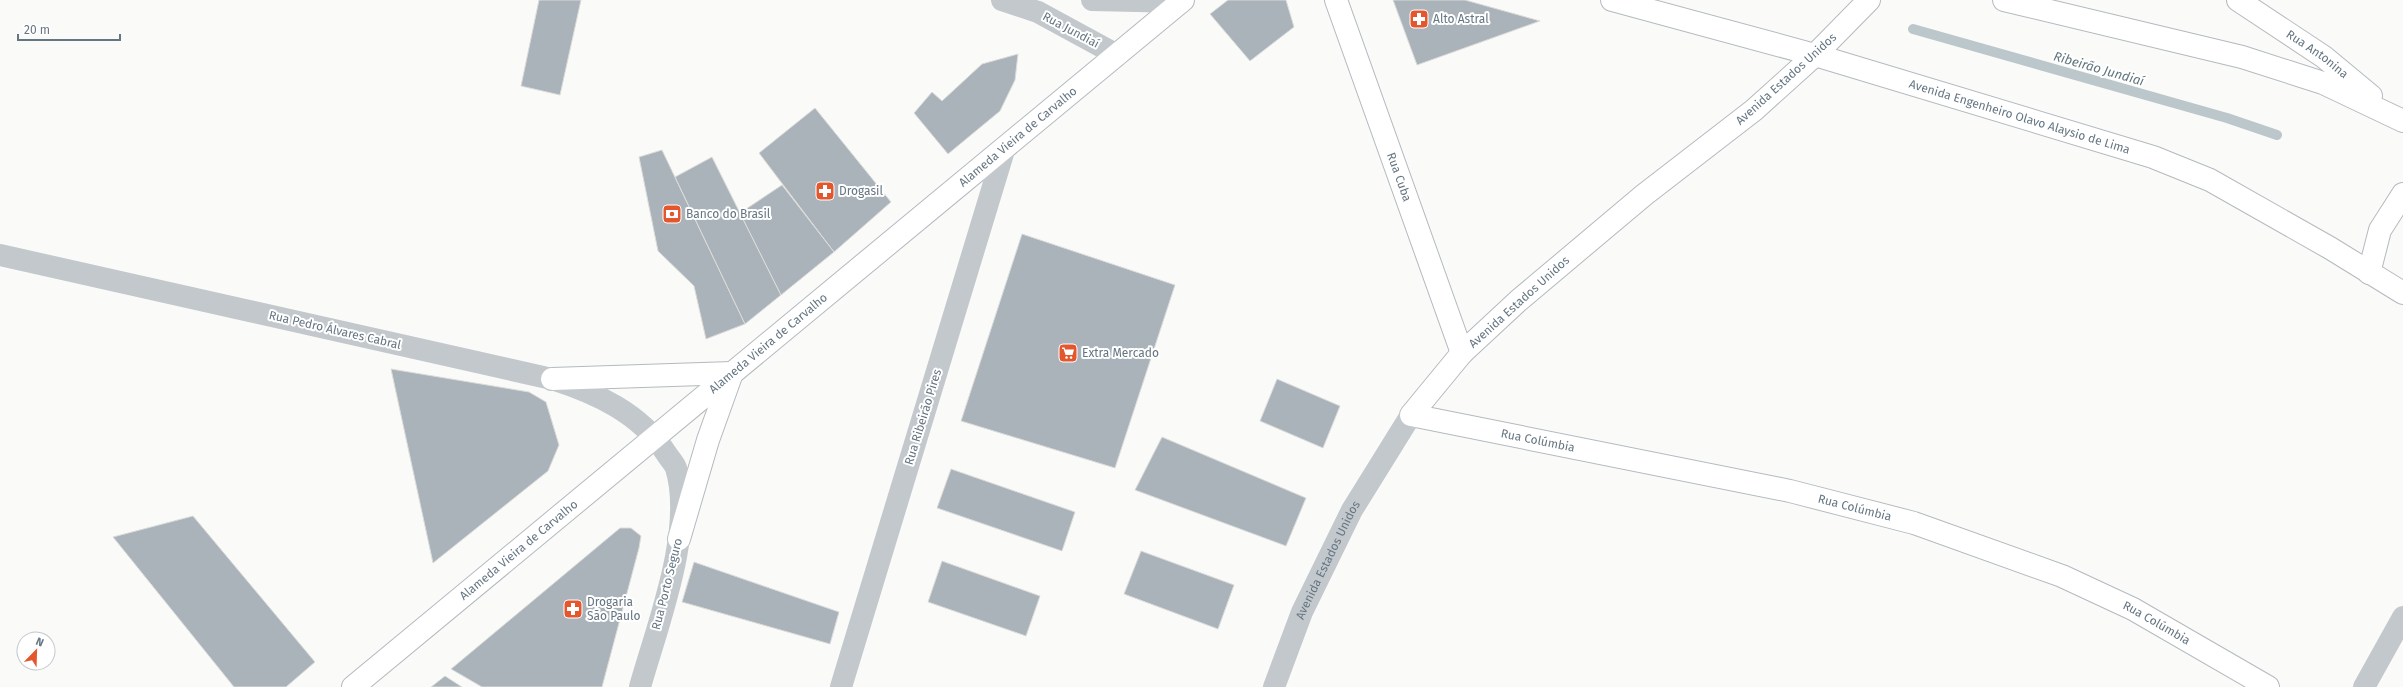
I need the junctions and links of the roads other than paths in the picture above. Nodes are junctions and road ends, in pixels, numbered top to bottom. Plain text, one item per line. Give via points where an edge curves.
1 (1002, 0) edge
2 (1092, 0) edge
3 (1336, 0) edge
4 (1612, 0) edge
5 (1869, 0) edge
6 (2004, 0) edge
7 (2238, 0) edge
8 (1182, 1) edge
9 (1117, 55) junction
10 (1815, 55) junction
11 (2397, 118) edge
12 (1005, 147) junction
13 (2403, 194) edge
14 (0, 255) edge
15 (2369, 273) junction
16 (2403, 293) edge
17 (1462, 353) junction
18 (732, 374) junction
19 (552, 379) junction
20 (1411, 415) junction
21 (656, 437) junction
22 (680, 539) junction
23 (2403, 617) edge
24 (354, 687) edge
25 (640, 687) edge
26 (841, 687) edge
27 (1274, 687) edge
28 (2268, 687) edge
29 (2364, 687) edge

1 - 9 street, Rua Jundiaí via 1038,12
2 - 8 street
3 - 17 main road, Rua Cuba
4 - 10 main road, Avenida Engenheiro Olavo Alaysio de Lima
5 - 10 main road, Avenida Estados Unidos
6 - 11 main road via 2242,57 2323,83
7 - 11 main road, Rua Antonina via 2324,57
8 - 9 main road, Alameda Vieira de Carvalho
9 - 12 main road, Alameda Vieira de Carvalho
10 - 15 main road, Avenida Engenheiro Olavo Alaysio de Lima via 2153,157 2210,180
10 - 17 main road, Avenida Estados Unidos via 1754,110 1644,195 1518,301
12 - 18 main road, Alameda Vieira de Carvalho
12 - 26 street, Rua Ribeirão Pires
13 - 15 main road via 2380,230
14 - 19 street, Rua Pedro Álvares Cabral
15 - 16 main road, Avenida Engenheiro Olavo Alaysio de Lima
17 - 20 main road, Avenida Estados Unidos
18 - 19 main road
18 - 21 main road, Alameda Vieira de Carvalho
18 - 22 main road via 708,440
19 - 21 street, Rua Pedro Álvares Cabral via 581,388 609,402
20 - 27 street, Avenida Estados Unidos via 1352,510 1302,612
20 - 28 main road, Rua Colúmbia via 1790,491 1914,523 2062,576 2132,609
21 - 22 street, Rua Porto Seguro via 675,467 681,499
21 - 24 main road, Alameda Vieira de Carvalho
22 - 25 street, Rua Porto Seguro
23 - 29 street

